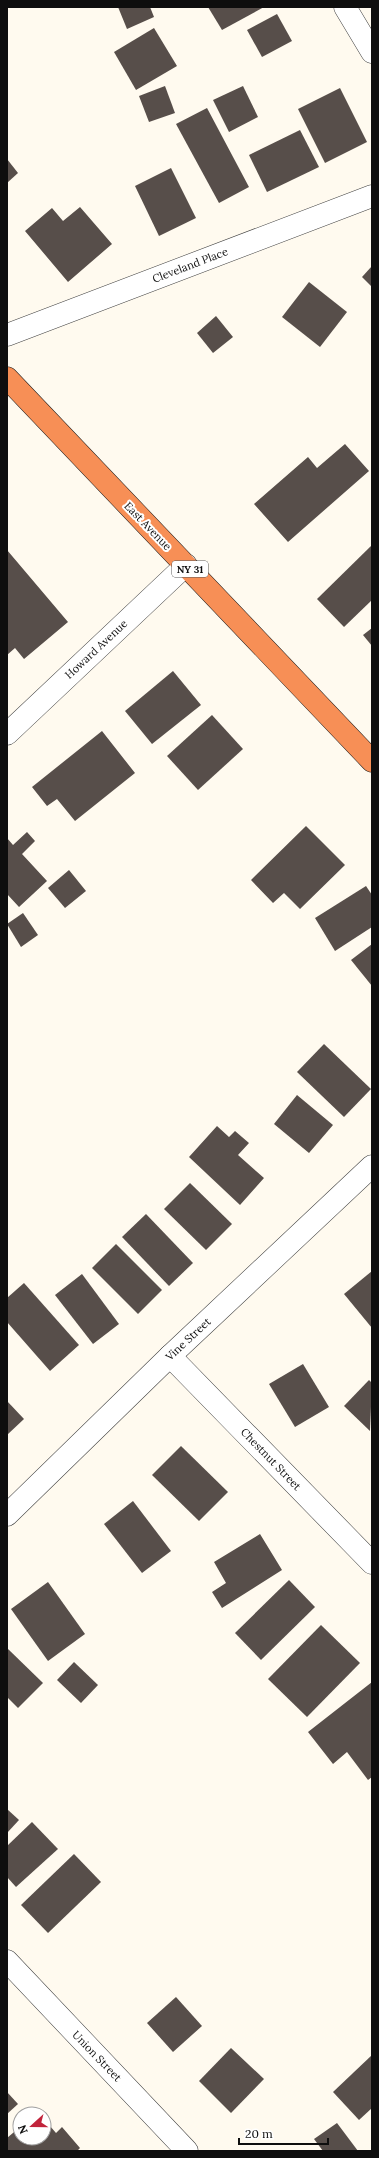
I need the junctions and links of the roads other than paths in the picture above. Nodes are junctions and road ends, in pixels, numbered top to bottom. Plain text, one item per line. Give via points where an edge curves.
1 (345, 7) edge
2 (372, 52) edge
3 (372, 196) edge
4 (7, 335) edge
5 (7, 378) edge
6 (186, 565) junction
7 (7, 734) edge
8 (372, 761) edge
9 (372, 1166) edge
10 (170, 1356) junction
11 (7, 1515) edge
12 (372, 1563) edge
13 (7, 1961) edge
14 (187, 2151) edge

1 - 2 street
3 - 4 street, Cleveland Place
5 - 6 highway, East Avenue / NY 31
6 - 7 street, Howard Avenue
6 - 8 highway, East Avenue / NY 31
9 - 10 street, Vine Street
10 - 11 street, Vine Street
10 - 12 street, Chestnut Street
13 - 14 street, Union Street

